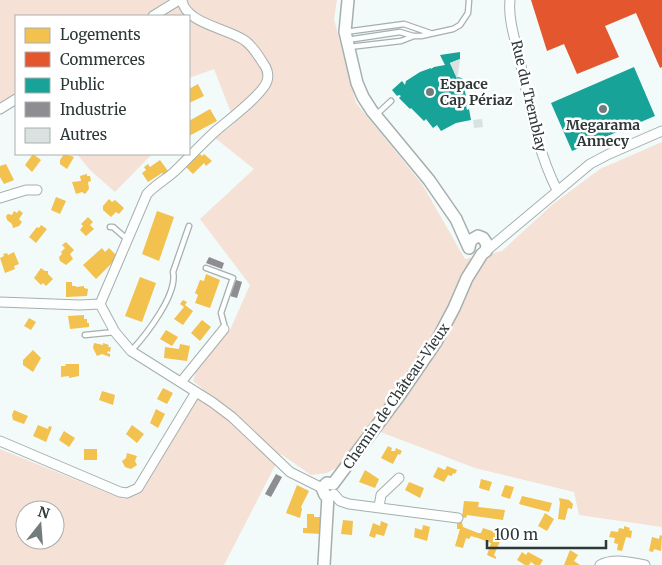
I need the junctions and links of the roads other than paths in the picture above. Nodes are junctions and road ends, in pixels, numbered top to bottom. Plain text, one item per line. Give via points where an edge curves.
1 (180, 0) edge
2 (348, 0) edge
3 (469, 0) edge
4 (510, 0) edge
5 (155, 15) edge
6 (431, 33) junction
7 (414, 36) junction
8 (346, 40) junction
9 (15, 100) edge
10 (391, 101) dead end
11 (0, 109) edge
12 (375, 116) junction
13 (662, 131) edge
14 (38, 190) dead end
15 (557, 190) junction
16 (0, 198) edge
17 (456, 218) junction
18 (189, 226) dead end
19 (110, 227) dead end
20 (507, 232) junction
21 (481, 237) junction
22 (128, 240) junction
23 (477, 251) junction
24 (206, 268) dead end
25 (0, 302) edge
26 (100, 304) junction
27 (224, 330) joint
28 (115, 332) junction
29 (85, 335) dead end
30 (131, 351) junction
31 (181, 382) junction
32 (196, 392) junction
33 (0, 441) edge
34 (399, 478) dead end
35 (330, 490) junction
36 (346, 503) junction
37 (379, 507) junction
38 (328, 510) junction
39 (458, 518) dead end
40 (324, 565) edge
41 (600, 565) edge
42 (645, 565) edge

1 - 5 street
1 - 22 street via 190,15 248,43 264,64 267,81 233,118 153,187 144,198
2 - 8 street
3 - 6 lane via 468,13 460,25
4 - 15 street, Rue du Tremblay via 510,16 531,109 547,170
6 - 7 lane
6 - 8 lane via 404,24
7 - 8 lane via 401,40
7 - 8 lane via 400,32
8 - 12 street via 357,83
9 - 11 street
10 - 12 lane
12 - 17 street via 415,162
13 - 15 street via 590,164
14 - 16 street
15 - 20 street
17 - 21 street via 470,232
17 - 23 street
18 - 30 lane via 164,308
19 - 22 lane
20 - 21 street
20 - 23 street
21 - 23 street via 488,244
21 - 23 street, Chemin de Château-Vieux via 471,240
22 - 26 street
23 - 35 street, Chemin de Château-Vieux via 451,315 436,342
24 - 27 lane via 233,278 221,313
25 - 26 street
26 - 28 street
27 - 31 street
28 - 29 lane
28 - 30 street
30 - 31 street
31 - 32 street
32 - 33 street via 138,488 132,491 120,492
32 - 35 street via 232,417 290,472
34 - 37 street via 381,495
35 - 36 street
35 - 38 street
36 - 37 street
36 - 38 street
37 - 39 street
38 - 40 street
41 - 42 street via 616,561

